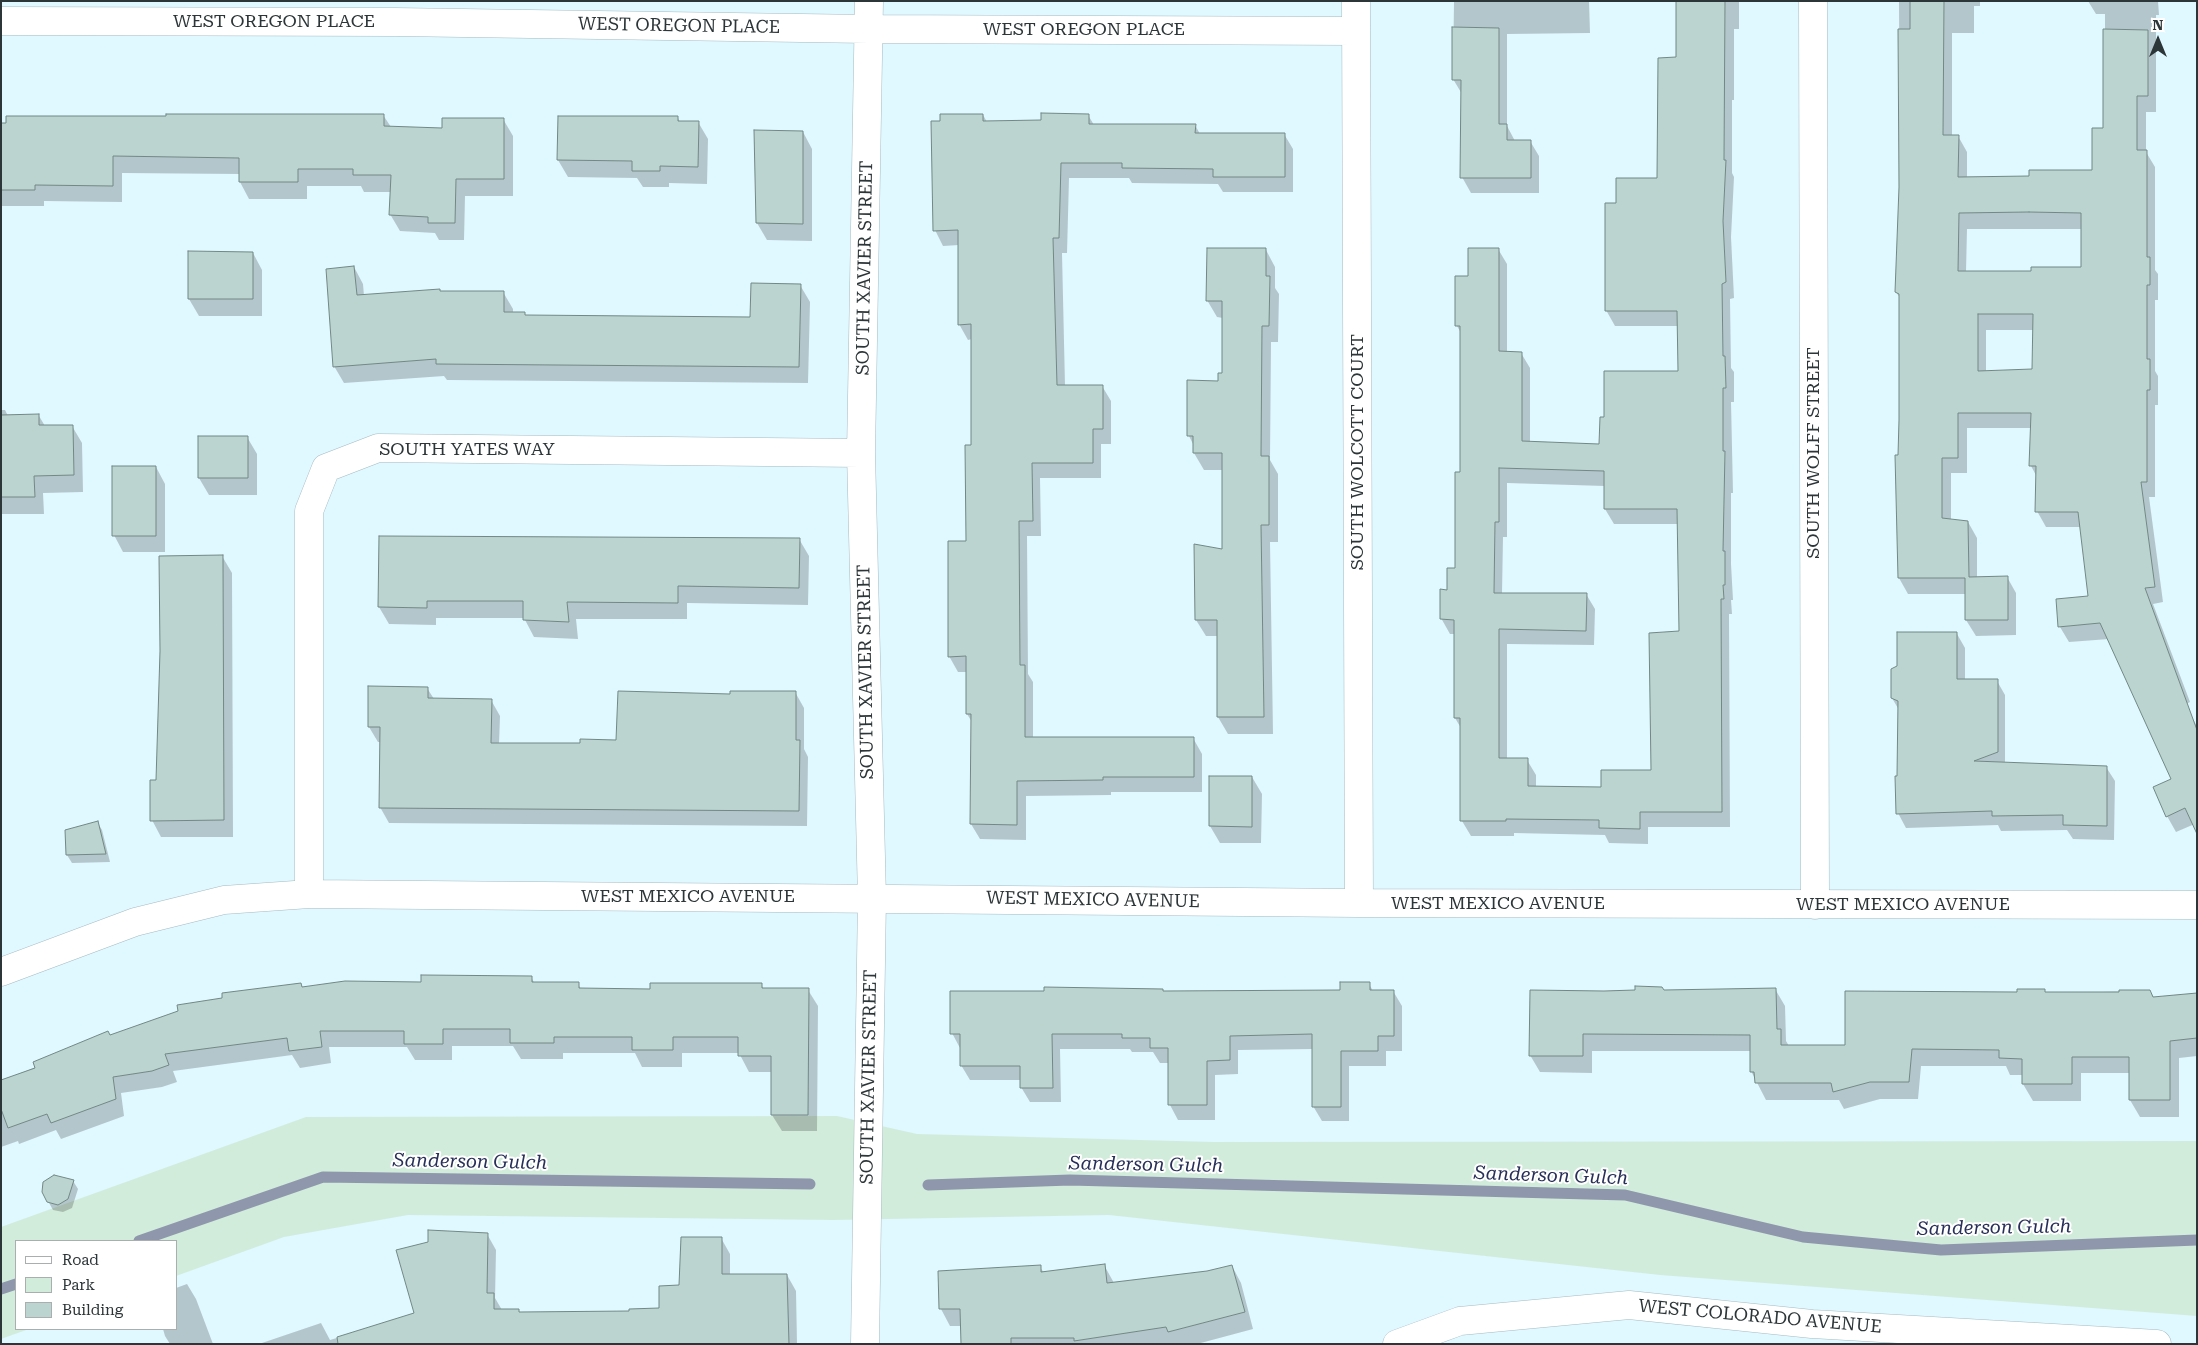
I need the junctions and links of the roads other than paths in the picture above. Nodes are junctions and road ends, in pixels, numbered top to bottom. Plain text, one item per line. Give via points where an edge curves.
1 (870, 1) edge
2 (1356, 1) edge
3 (1813, 1) edge
4 (395, 12) edge
5 (1, 21) edge
6 (870, 28) junction
7 (1356, 32) junction
8 (861, 453) junction
9 (309, 894) junction
10 (872, 898) junction
11 (1360, 903) junction
12 (1816, 905) junction
13 (2197, 905) edge
14 (1, 972) edge
15 (1812, 1334) edge
16 (864, 1344) edge
17 (1397, 1344) edge
18 (2157, 1344) edge

1 - 6 street, SOUTH XAVIER STREET
2 - 7 street, SOUTH WOLCOTT COURT
3 - 12 street, SOUTH WOLFF STREET
4 - 5 street, WEST OREGON PLACE
4 - 6 street, WEST OREGON PLACE
6 - 7 street, WEST OREGON PLACE
6 - 8 street, SOUTH XAVIER STREET
7 - 11 street, SOUTH WOLCOTT COURT
8 - 9 street, SOUTH YATES WAY via 378,448 326,468 309,510
8 - 10 street, SOUTH XAVIER STREET
9 - 10 street, WEST MEXICO AVENUE
9 - 14 street, WEST MEXICO AVENUE via 224,900 135,922
10 - 11 street, WEST MEXICO AVENUE
10 - 16 street, SOUTH XAVIER STREET
11 - 12 street, WEST MEXICO AVENUE
12 - 13 street, WEST MEXICO AVENUE
15 - 17 street, WEST COLORADO AVENUE via 1630,1305 1460,1321
15 - 18 street, WEST COLORADO AVENUE

